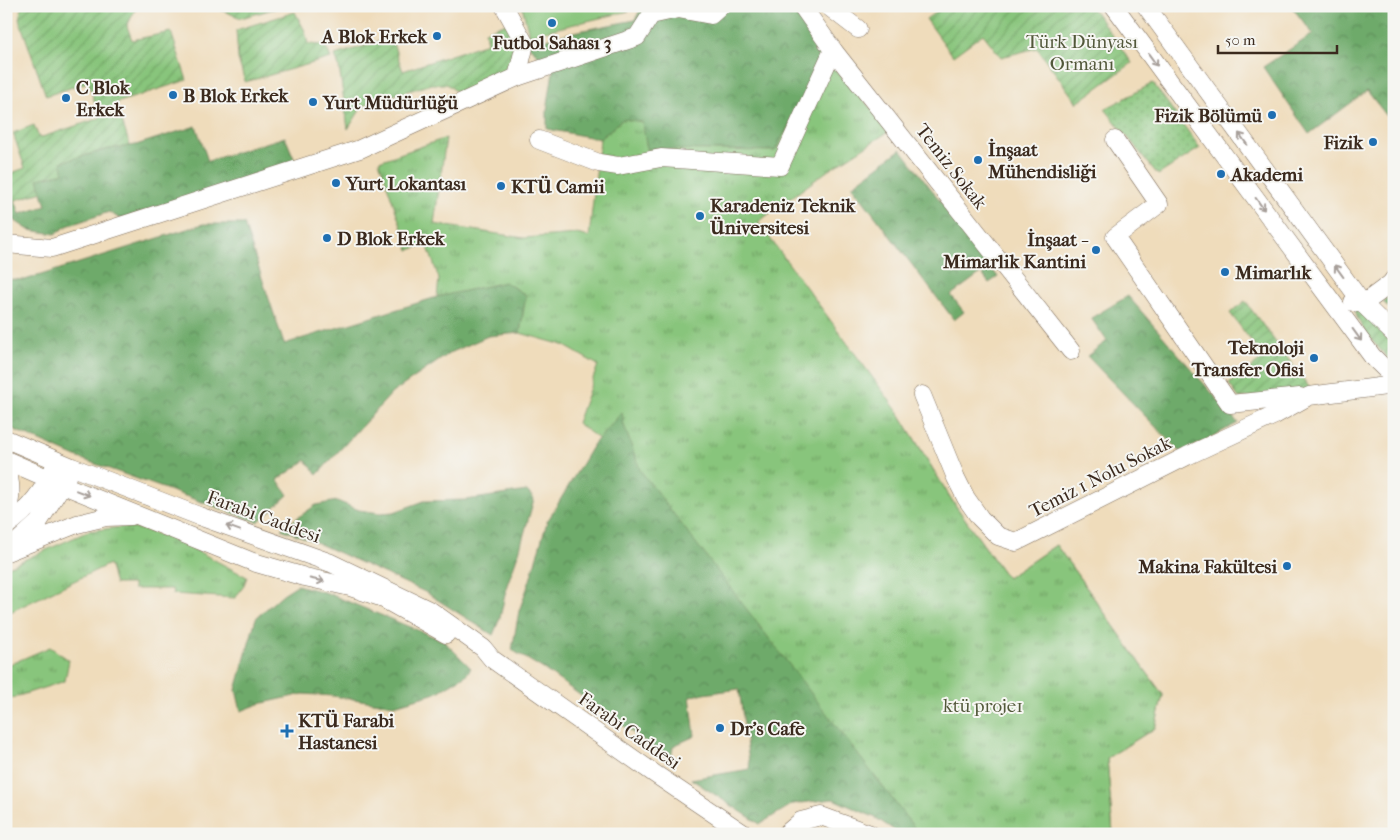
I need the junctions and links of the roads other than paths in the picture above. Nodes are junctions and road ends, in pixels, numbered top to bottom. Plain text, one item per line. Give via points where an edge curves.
1 (504, 6) edge
2 (722, 6) edge
3 (802, 6) edge
4 (828, 6) edge
5 (1114, 6) edge
6 (1146, 6) edge
7 (858, 29) dead end
8 (833, 50) junction
9 (517, 78) junction
10 (539, 140) dead end
11 (1115, 140) dead end
12 (6, 244) edge
13 (1394, 279) edge
14 (1329, 297) junction
15 (1363, 304) junction
16 (1394, 334) edge
17 (1071, 351) dead end
18 (1372, 356) junction
19 (1394, 376) edge
20 (1394, 385) edge
21 (1373, 388) junction
22 (922, 395) dead end
23 (1309, 396) junction
24 (6, 439) edge
25 (6, 460) edge
26 (64, 464) junction
27 (6, 466) edge
28 (56, 482) junction
29 (140, 515) junction
30 (6, 516) edge
31 (6, 526) edge
32 (261, 538) junction
33 (293, 549) junction
34 (6, 552) edge
35 (253, 562) junction
36 (283, 571) junction
37 (492, 659) junction
38 (744, 834) edge
39 (786, 834) edge
40 (870, 834) edge

1 - 9 street via 524,44
2 - 9 street via 712,15 678,9 651,15 637,37
3 - 8 street, Temiz Sokak
4 - 7 street
5 -> 14 street
15 -> 6 street
8 - 10 street via 780,166 661,158 618,166 599,163
8 - 17 street, Temiz Sokak
9 - 12 street via 360,150 52,248
11 - 23 street via 1159,204 1115,237 1230,404
13 - 15 street
14 - 15 street
14 -> 18 street
15 - 16 street
18 - 19 street
18 - 21 street
20 - 21 street, Temiz 1 Nolu Sokak
21 - 23 street, Temiz 1 Nolu Sokak
22 - 23 street, Temiz 1 Nolu Sokak via 966,498 998,536 1016,542
24 - 26 street, Farabi Caddesi
25 - 28 street, Farabi Caddesi
26 - 28 street
32 -> 26 street, Farabi Caddesi
27 - 30 street via 11,482
28 -> 29 street, Farabi Caddesi
28 - 31 street
28 - 34 street via 38,522
29 - 34 street via 106,517 77,524
29 - 35 street, Farabi Caddesi
32 - 33 street, Farabi Caddesi
32 - 35 street
33 - 36 street
33 - 37 street, Farabi Caddesi via 331,563 432,611 483,648
35 - 36 street, Farabi Caddesi
36 -> 37 street, Farabi Caddesi via 350,587 380,598 451,637 478,658
37 - 38 street, Farabi Caddesi
39 - 40 street via 801,821 821,816

